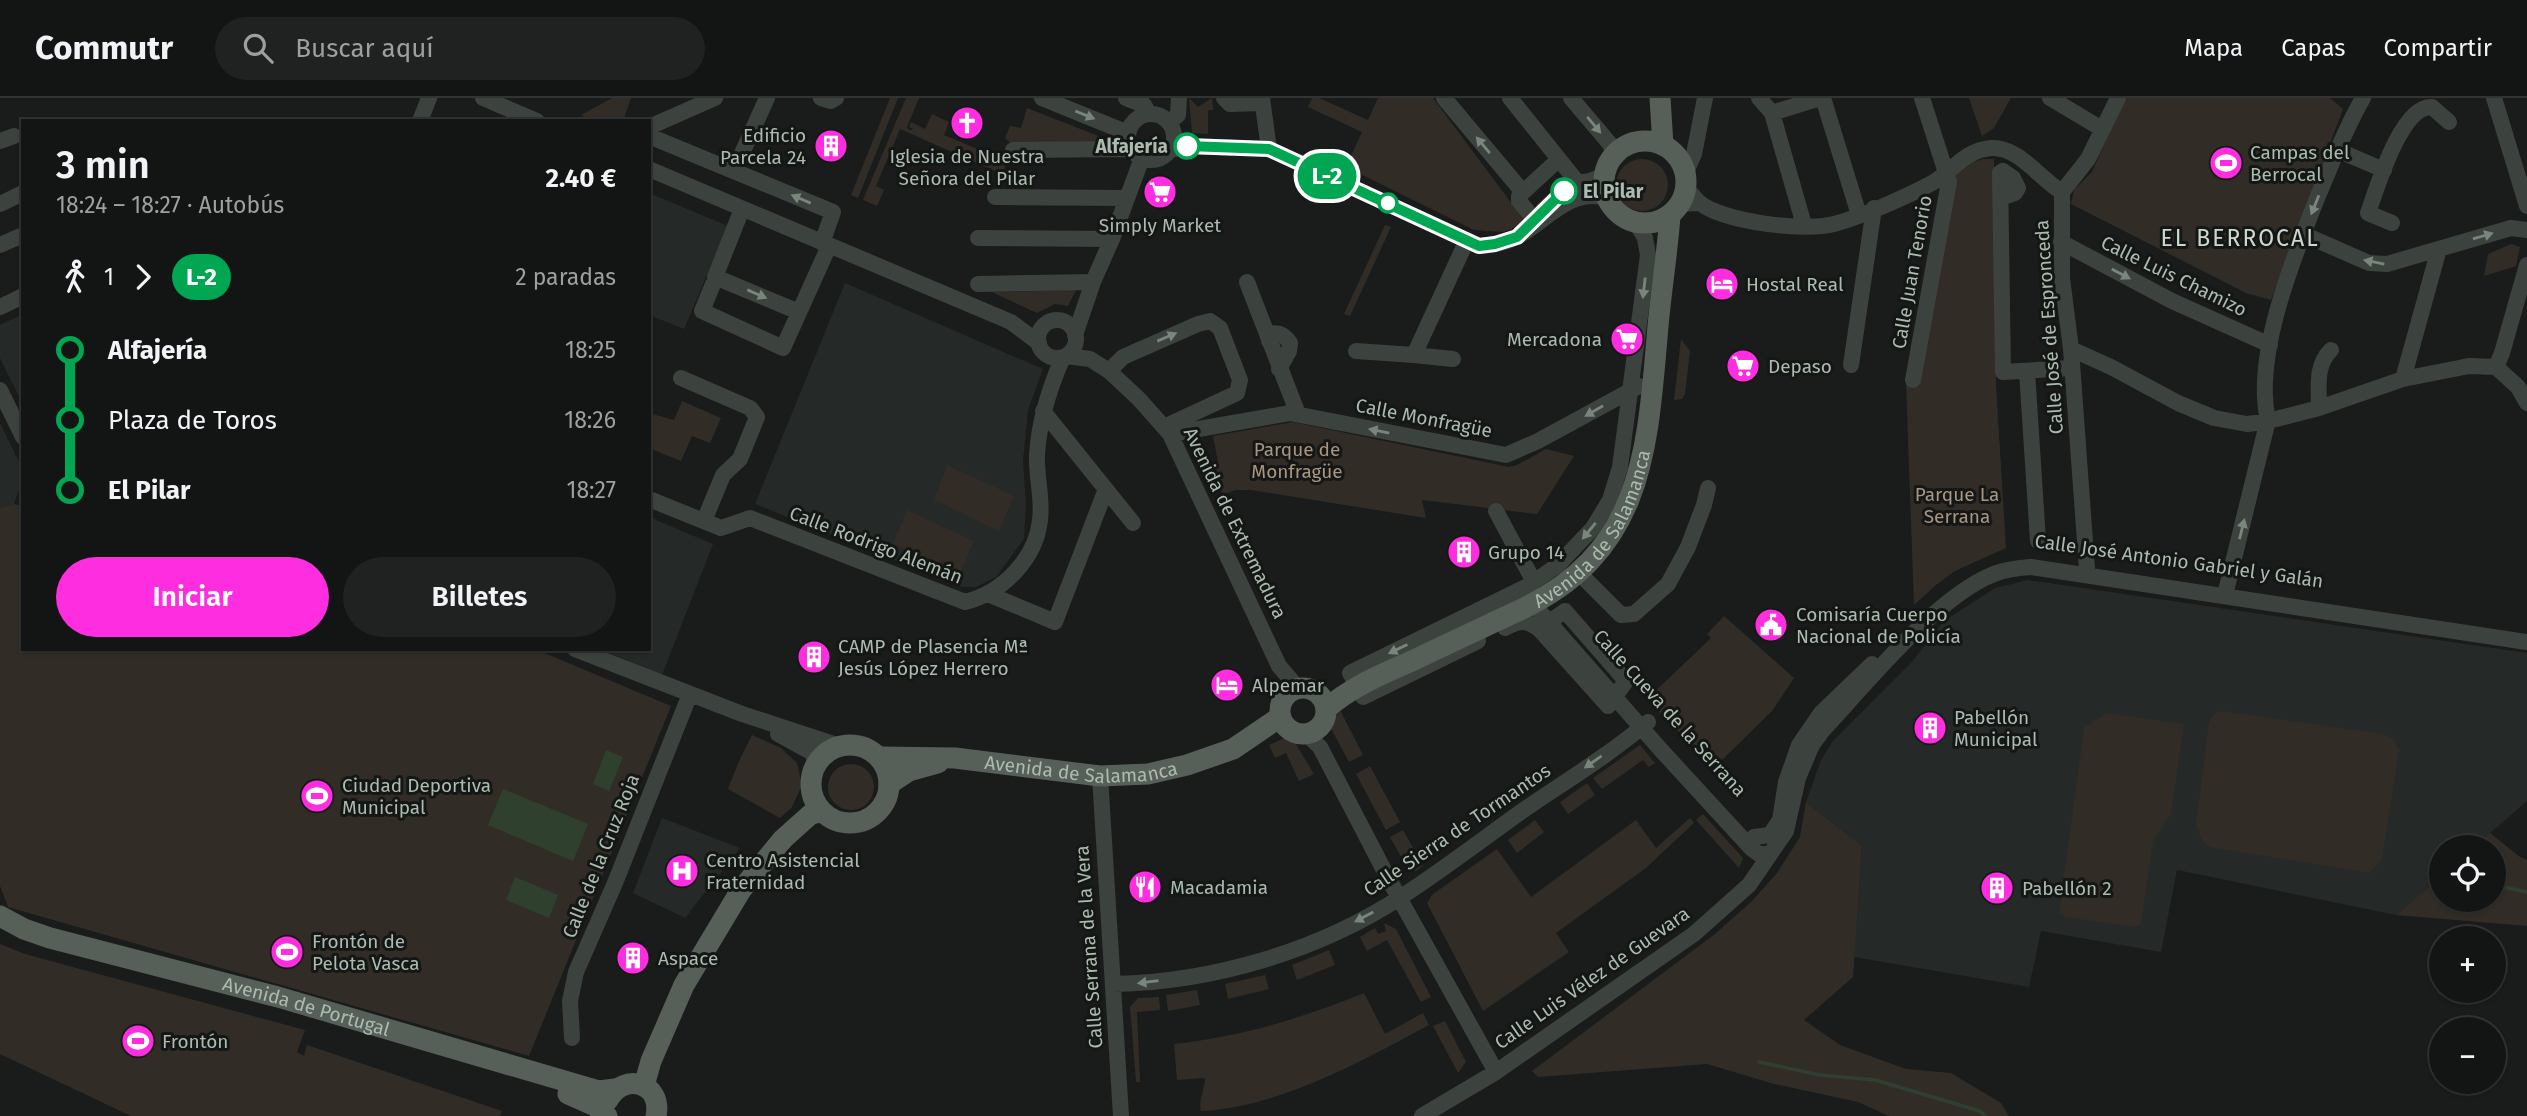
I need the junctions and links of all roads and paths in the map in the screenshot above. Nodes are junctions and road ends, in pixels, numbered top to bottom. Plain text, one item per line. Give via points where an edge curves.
1 (429, 98) edge
2 (483, 98) edge
3 (715, 98) edge
4 (766, 98) edge
5 (821, 98) edge
6 (836, 98) edge
7 (1042, 98) edge
8 (1126, 98) edge
9 (1179, 98) edge
10 (1224, 98) edge
11 (1444, 98) edge
12 (1510, 98) edge
13 (1571, 98) edge
14 (1654, 98) edge
15 (1660, 98) edge
16 (1705, 98) edge
17 (1759, 98) edge
18 (1822, 98) edge
19 (1922, 98) edge
20 (2050, 98) edge
21 (2118, 98) edge
22 (2363, 98) edge
23 (2494, 98) edge
24 (1262, 100) edge
25 (1773, 113) junction
26 (1149, 114) junction
27 (421, 119) edge
28 (533, 119) edge
29 (2449, 122) dead end
30 (651, 126) edge
31 (2102, 129) junction
32 (1128, 133) junction
33 (651, 138) edge
34 (1175, 138) junction
35 (1653, 143) junction
36 (1269, 149) junction
37 (1013, 150) dead end
38 (2337, 150) junction
39 (1137, 154) junction
40 (1614, 154) junction
41 (1559, 159) junction
42 (651, 170) edge
43 (2384, 170) junction
44 (734, 172) junction
45 (1946, 172) junction
46 (1604, 175) junction
47 (1578, 183) junction
48 (1685, 185) junction
49 (1522, 191) junction
50 (2062, 192) junction
51 (21, 194) edge
52 (995, 197) dead end
53 (1127, 198) junction
54 (1606, 198) junction
55 (2001, 198) dead end
56 (0, 204) edge
57 (2527, 206) edge
58 (742, 209) junction
59 (1867, 211) junction
60 (1534, 219) junction
61 (2392, 223) dead end
62 (1642, 224) junction
63 (1804, 226) junction
64 (2527, 230) edge
65 (2303, 234) junction
66 (21, 236) edge
67 (1517, 237) junction
68 (978, 238) dead end
69 (1112, 239) junction
70 (1467, 240) junction
71 (2061, 243) junction
72 (0, 245) edge
73 (825, 245) junction
74 (2439, 249) junction
75 (1667, 255) junction
76 (2527, 265) edge
77 (1093, 282) junction
78 (1247, 282) dead end
79 (713, 284) dead end
80 (978, 284) dead end
81 (21, 297) edge
82 (0, 307) edge
83 (1083, 309) junction
84 (799, 312) junction
85 (1011, 322) junction
86 (1063, 322) junction
87 (1045, 326) junction
88 (1076, 337) junction
89 (1039, 343) junction
90 (2270, 345) junction
91 (2071, 349) junction
92 (2331, 350) dead end
93 (1356, 351) dead end
94 (1414, 355) junction
95 (1060, 356) junction
96 (1090, 359) junction
97 (1453, 359) dead end
98 (1850, 365) dead end
99 (2496, 367) junction
100 (2072, 368) junction
101 (1110, 371) junction
102 (2027, 371) junction
103 (681, 378) dead end
104 (1654, 379) junction
105 (2403, 379) junction
106 (1913, 380) dead end
107 (1632, 389) junction
108 (0, 390) edge
109 (2264, 402) junction
110 (2527, 403) edge
111 (2319, 408) junction
112 (1043, 411) junction
113 (1298, 414) junction
114 (2269, 420) junction
115 (2247, 424) junction
116 (1167, 430) junction
117 (21, 433) edge
118 (2261, 451) junction
119 (1708, 488) dead end
120 (1106, 489) junction
121 (651, 500) edge
122 (1496, 512) dead end
123 (704, 522) junction
124 (1133, 523) dead end
125 (2038, 541) dead end
126 (2087, 569) junction
127 (1578, 572) junction
128 (2226, 591) junction
129 (988, 594) junction
130 (1536, 595) junction
131 (1548, 623) junction
132 (2527, 632) edge
133 (2527, 642) edge
134 (580, 651) edge
135 (1357, 686) junction
136 (1292, 691) junction
137 (1618, 693) junction
138 (690, 694) junction
139 (742, 714) junction
140 (1308, 723) junction
141 (1645, 725) junction
142 (840, 746) junction
143 (879, 757) junction
144 (955, 758) junction
145 (817, 762) junction
146 (1100, 776) junction
147 (890, 784) junction
148 (817, 803) junction
149 (1780, 820) junction
150 (1753, 843) junction
151 (1768, 854) junction
152 (1757, 873) junction
153 (1400, 898) junction
154 (0, 916) edge
155 (0, 933) edge
156 (1114, 984) junction
157 (572, 1038) dead end
158 (1496, 1072) junction
159 (632, 1086) junction
160 (659, 1113) edge
161 (607, 1116) edge
162 (1121, 1116) edge
163 (1422, 1116) edge

1 - 27 street
2 - 28 street
3 - 30 street
4 - 44 street
5 - 6 street
7 -> 32 street
8 - 26 street via 1144,105
9 - 34 street
10 - 24 street via 1230,104
49 -> 11 street
12 - 41 street
13 -> 40 street
14 - 35 main road
15 - 35 main road
16 - 48 street
17 - 25 street
18 - 25 street
18 - 59 street
19 - 45 street, Calle Juan Tenorio
20 - 31 street
21 - 31 street, Calle José de Espronceda
22 - 38 street
23 - 57 street
24 - 36 street
25 - 63 street
26 - 32 street via 1135,120
26 - 34 street via 1156,114
29 - 43 street via 2430,106 2414,113
31 - 50 street, Calle José de Espronceda via 2088,159
32 - 39 street
33 - 44 street
34 - 36 street
34 - 39 street via 1157,159
35 - 40 main road via 1622,147
35 - 48 main road
36 - 70 street
37 - 39 street
38 - 43 street
38 -> 65 street
39 - 53 street
40 - 46 main road
41 - 47 street
41 - 49 street
42 - 58 street
43 - 61 street via 2368,213
73 -> 44 street via 833,212
45 - 50 street via 1973,152 1993,148 2013,153
45 - 59 street via 1935,182
45 - 106 street, Calle Juan Tenorio via 1948,196
46 - 47 street
46 - 54 main road
47 - 60 street via 1571,184
48 - 62 main road
48 - 63 street via 1715,211 1743,220
48 - 75 main road, Avenida de Salamanca
49 - 60 street via 1519,201
50 - 71 street, Calle José de Espronceda
51 - 56 street
52 - 53 street
53 - 69 street
54 - 62 main road via 1624,218
54 - 67 street via 1578,197
55 - 102 street via 2003,372
58 - 73 street
58 -> 84 street via 715,276
59 - 63 street via 1834,224
59 - 98 street
60 - 67 street
62 - 75 main road via 1660,236
62 -> 107 street via 1648,256
74 -> 64 street via 2511,228
74 -> 65 street via 2387,264 2370,263
65 - 90 street
66 - 72 street
67 - 70 street via 1479,246
68 - 69 street
69 - 77 street
70 - 94 street
71 -> 90 street, Calle Luis Chamizo
71 - 91 street, Calle José de Espronceda
73 - 84 street
73 - 85 street
74 - 105 street
75 - 104 main road, Avenida de Salamanca
76 - 99 street
77 - 80 street
77 - 83 street
78 - 113 street
79 - 84 street via 702,311 783,348
81 - 82 street
83 - 86 street
83 - 88 street
85 - 87 street
85 - 89 street
86 - 87 street
86 - 88 street
87 - 89 street
88 - 95 street via 1074,347
88 - 96 street, Avenida de Extremadura
89 - 95 street via 1043,352
90 - 109 street
91 - 100 street, Calle José de Espronceda
91 - 115 street via 2178,403 2214,418
92 - 111 street via 2319,369
93 - 94 street
94 - 97 street
95 - 96 street, Avenida de Extremadura
95 - 112 street
96 - 101 street, Avenida de Extremadura
99 - 105 street via 2469,366
99 - 110 street via 2518,387
100 - 102 street
100 - 126 street, Calle José de Espronceda
101 - 116 street, Avenida de Extremadura
101 -> 116 street via 1123,357 1198,324 1210,321 1220,328 1240,380 1237,393
102 - 125 street
103 - 123 street via 750,408 757,417 740,458 723,475
104 - 107 street, Calle Monfragüe
104 - 127 main road, Avenida de Salamanca via 1644,456 1634,489 1604,546
105 - 111 street
107 -> 113 street, Calle Monfragüe via 1506,455
107 -> 130 street via 1625,443 1610,500 1593,528
108 - 117 street
109 - 114 street
109 - 115 street
111 - 114 street
112 - 120 street
112 - 129 street via 1037,457 1040,520 1027,558
113 - 116 street, Calle Monfragüe
114 - 115 street
114 - 118 street
115 - 118 street
116 - 136 street, Avenida de Extremadura
128 -> 118 street
119 - 127 street via 1688,547 1668,584 1634,614 1621,615
120 - 124 street
120 - 129 street via 1055,622
121 - 123 street, Calle Rodrigo Alemán
122 - 130 street
123 - 129 street, Calle Rodrigo Alemán via 721,528 750,518 965,601
126 - 128 street, Calle José Antonio Gabriel y Galán
126 - 149 street, Calle José Antonio Gabriel y Galán via 2027,560 2010,562 1962,580 1947,592 1810,727 1786,782
127 - 130 main road, Avenida de Salamanca
128 - 132 street, Calle José Antonio Gabriel y Galán
128 - 133 street, Calle José Antonio Gabriel y Galán
128 - 151 street, Calle José Antonio Gabriel y Galán via 2031,567 1992,575 1967,589 1937,611 1823,730 1798,778 1786,831
130 - 131 street
130 - 135 main road, Avenida de Salamanca
131 - 135 street via 1520,620 1363,697
131 - 137 street via 1608,706
131 - 137 street via 1565,611 1626,681
134 - 138 street
135 - 140 main road, Avenida de Salamanca
136 - 140 main road via 1280,704
136 - 140 main road via 1311,689
137 - 141 street, Calle Cueva de la Serrana
138 - 139 street
138 - 157 street, Calle de la Cruz Roja via 576,972 570,1002
139 - 142 street
139 - 145 street via 811,751
140 - 146 main road, Avenida de Salamanca via 1166,771
140 - 153 street
141 - 150 street, Calle Cueva de la Serrana
141 -> 153 street, Calle Sierra de Tormantos
142 - 143 main road via 861,746
142 - 145 main road
143 - 144 main road, Avenida de Salamanca
143 - 147 main road
144 - 146 main road, Avenida de Salamanca
144 - 147 main road, Avenida de Salamanca via 909,771
145 - 148 main road via 811,783
146 - 156 street, Calle Serrana de la Vera
147 - 148 main road via 884,805 857,823 832,819
148 - 159 main road via 741,890 684,985 651,1061
149 - 150 street via 1770,835
149 - 151 street, Calle José Antonio Gabriel y Galán
150 - 151 street, Calle Cueva de la Serrana
150 - 152 street
151 - 152 street, Calle Luis Vélez de Guevara
152 - 158 street, Calle Luis Vélez de Guevara via 1694,934
153 -> 156 street, Calle Sierra de Tormantos via 1330,935 1259,960 1221,971
153 - 158 street
154 - 159 main road, Avenida de Portugal via 50,938 278,996 599,1091
155 - 161 main road, Avenida de Portugal via 573,1096
156 - 162 street, Calle Serrana de la Vera
158 - 163 street, Calle Luis Vélez de Guevara
159 - 160 main road via 655,1097
159 - 161 main road via 608,1100

